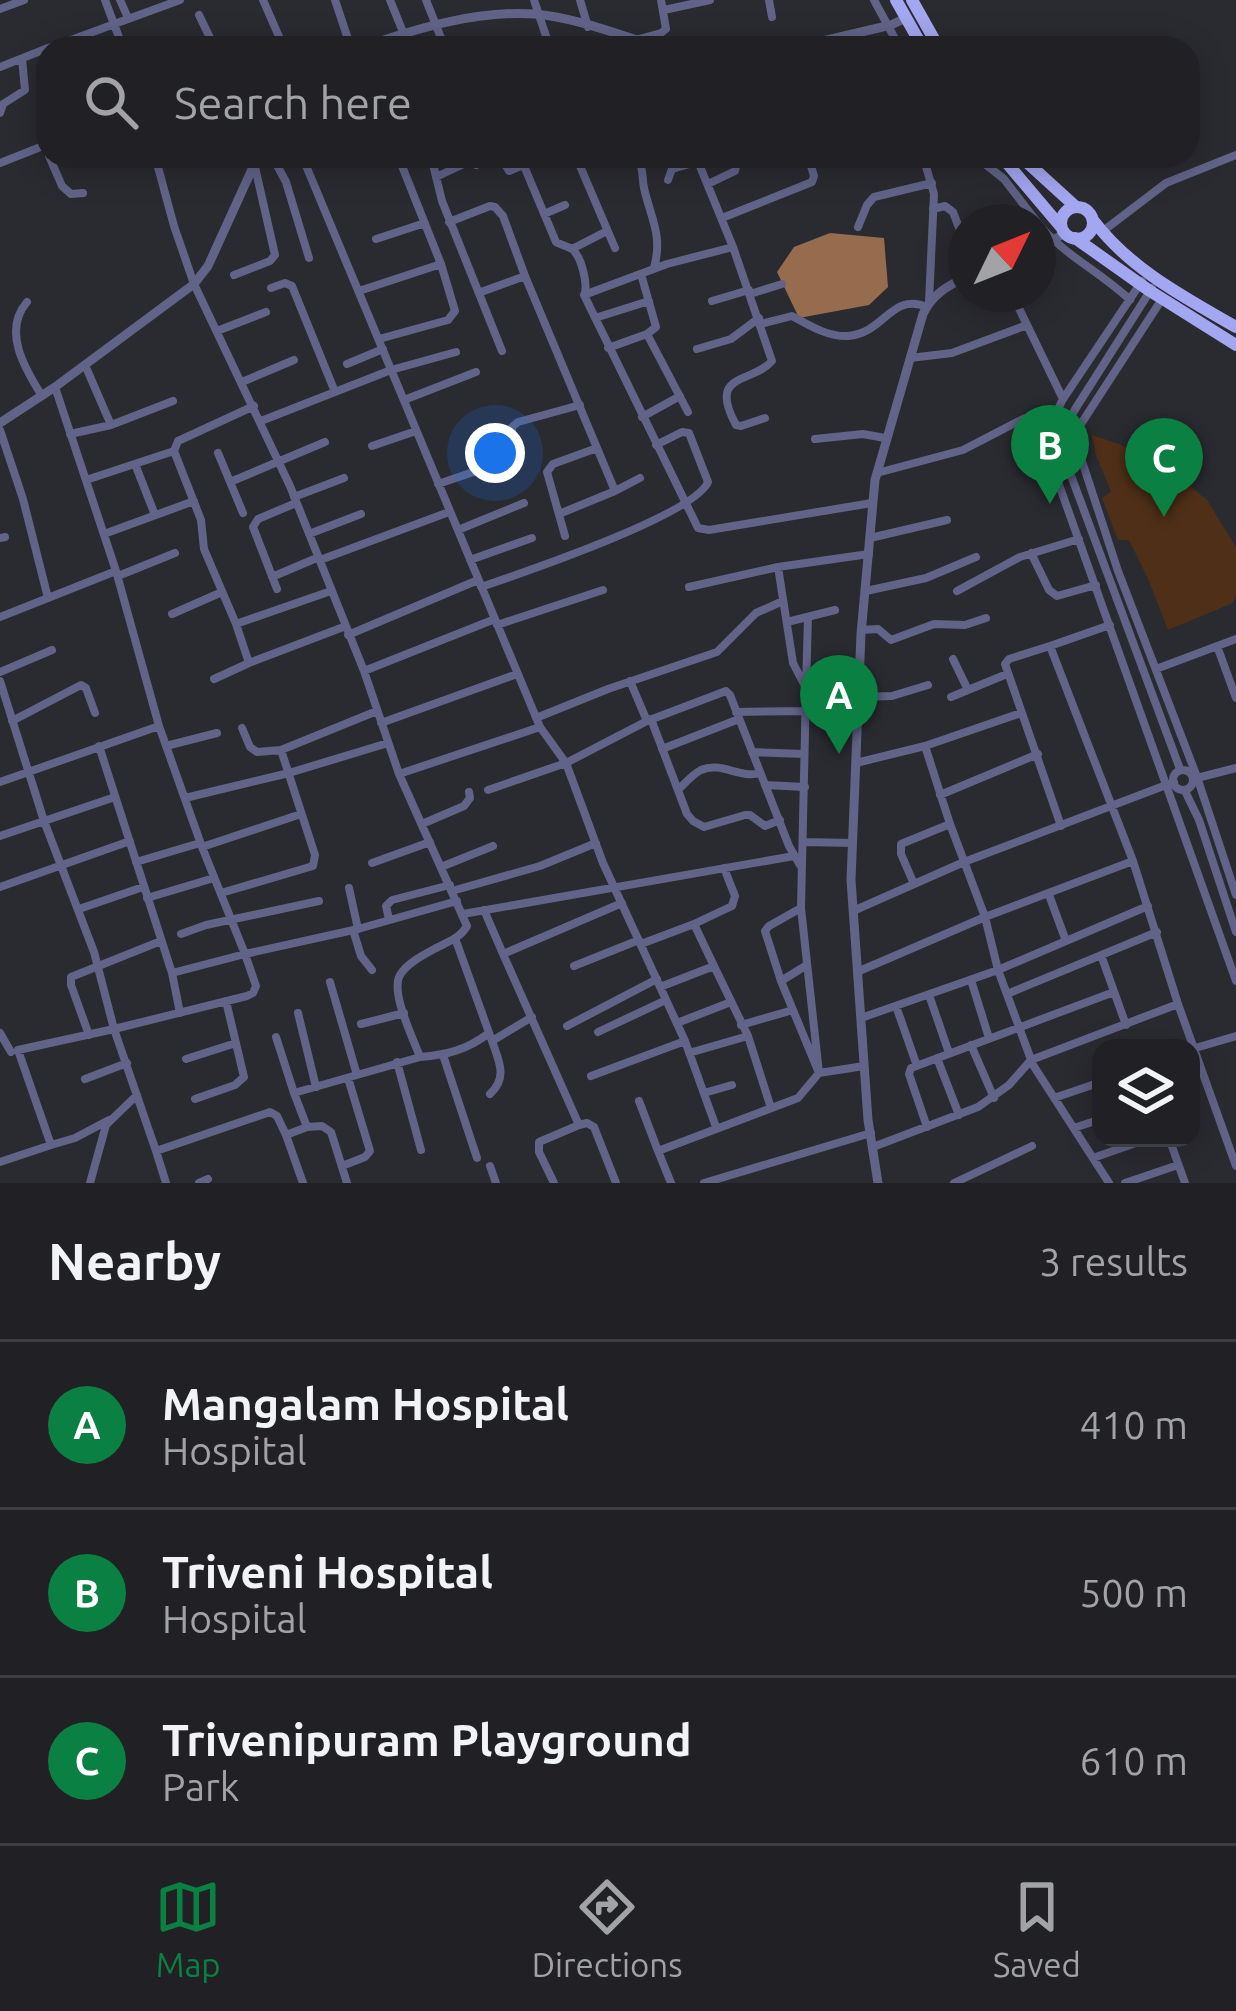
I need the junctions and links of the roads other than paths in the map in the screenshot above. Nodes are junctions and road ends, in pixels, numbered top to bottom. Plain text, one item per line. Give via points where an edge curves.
1 (24, 0) edge
2 (105, 0) edge
3 (120, 0) edge
4 (180, 0) edge
5 (263, 0) edge
6 (335, 0) edge
7 (390, 0) edge
8 (426, 0) edge
9 (482, 0) edge
10 (534, 0) edge
11 (580, 0) edge
12 (710, 0) edge
13 (769, 0) edge
14 (874, 0) edge
15 (896, 0) edge
16 (912, 0) edge
17 (662, 5) edge
18 (0, 9) edge
19 (538, 14) junction
20 (199, 15) dead end
21 (487, 16) junction
22 (772, 17) dead end
23 (906, 18) junction
24 (128, 19) junction
25 (113, 23) junction
26 (436, 25) junction
27 (888, 26) junction
28 (588, 27) junction
29 (403, 32) junction
30 (861, 32) junction
31 (79, 36) edge
32 (118, 36) edge
33 (209, 36) edge
34 (279, 36) edge
35 (351, 36) edge
36 (399, 36) edge
37 (440, 36) edge
38 (546, 36) edge
39 (610, 36) edge
40 (650, 36) edge
41 (844, 36) edge
42 (861, 36) edge
43 (893, 36) edge
44 (916, 36) edge
45 (932, 36) edge
46 (36, 53) edge
47 (22, 59) junction
48 (0, 67) edge
49 (1, 113) edge
50 (36, 153) edge
51 (1236, 155) edge
52 (0, 163) edge
53 (56, 168) edge
54 (158, 168) edge
55 (250, 168) edge
56 (254, 168) edge
57 (278, 168) edge
58 (307, 168) edge
59 (403, 168) edge
60 (434, 168) edge
61 (455, 168) edge
62 (525, 168) edge
63 (581, 168) edge
64 (643, 168) edge
65 (676, 168) edge
66 (702, 168) edge
67 (735, 168) edge
68 (812, 168) edge
69 (927, 168) edge
70 (990, 168) edge
71 (1011, 168) edge
72 (1034, 168) edge
73 (436, 177) junction
74 (668, 180) dead end
75 (932, 183) junction
76 (708, 184) junction
77 (83, 193) dead end
78 (1023, 204) edge
79 (565, 205) dead end
80 (1076, 207) junction
81 (948, 208) edge
82 (933, 209) junction
83 (544, 214) junction
84 (722, 218) junction
85 (449, 222) junction
86 (425, 223) junction
87 (1097, 226) junction
88 (858, 227) dead end
89 (608, 231) junction
90 (1067, 233) junction
91 (376, 239) dead end
92 (1056, 240) edge
93 (1056, 245) edge
94 (733, 247) junction
95 (615, 248) dead end
96 (572, 250) junction
97 (309, 258) dead end
98 (441, 264) junction
99 (654, 269) junction
100 (640, 274) junction
101 (234, 275) dead end
102 (525, 276) junction
103 (194, 284) junction
104 (782, 284) dead end
105 (1155, 286) junction
106 (271, 288) dead end
107 (948, 290) edge
108 (358, 291) junction
109 (481, 292) junction
110 (749, 292) junction
111 (584, 295) junction
112 (1130, 299) junction
113 (649, 301) junction
114 (28, 302) dead end
115 (712, 302) dead end
116 (928, 304) junction
117 (266, 312) dead end
118 (1021, 312) edge
119 (1122, 312) junction
120 (595, 318) junction
121 (1133, 319) junction
122 (760, 321) junction
123 (1027, 325) junction
124 (1144, 326) junction
125 (1236, 327) edge
126 (217, 331) junction
127 (647, 334) junction
128 (381, 344) junction
129 (1236, 345) edge
130 (608, 348) junction
131 (697, 349) dead end
132 (502, 351) dead end
133 (456, 352) dead end
134 (910, 358) junction
135 (294, 360) dead end
136 (347, 364) dead end
137 (85, 365) junction
138 (392, 370) junction
139 (476, 372) dead end
140 (242, 382) junction
141 (55, 387) junction
142 (335, 392) junction
143 (42, 396) junction
144 (680, 396) junction
145 (1063, 398) junction
146 (404, 400) junction
147 (173, 401) dead end
148 (580, 405) junction
149 (254, 406) junction
150 (688, 412) dead end
151 (642, 417) junction
152 (765, 418) dead end
153 (261, 421) junction
154 (1051, 422) junction
155 (111, 425) junction
156 (0, 426) edge
157 (416, 430) junction
158 (70, 434) junction
159 (512, 436) dead end
160 (885, 438) junction
161 (815, 439) dead end
162 (1062, 440) junction
163 (1077, 440) junction
164 (1046, 441) junction
165 (325, 442) dead end
166 (656, 445) junction
167 (372, 446) dead end
168 (597, 448) junction
169 (174, 451) junction
170 (218, 453) dead end
171 (515, 458) dead end
172 (278, 460) junction
173 (136, 464) junction
174 (876, 473) junction
175 (344, 478) dead end
176 (640, 478) dead end
177 (86, 480) junction
178 (230, 482) junction
179 (438, 484) junction
180 (614, 491) junction
181 (295, 500) junction
182 (194, 501) junction
183 (524, 503) dead end
184 (872, 503) junction
185 (684, 504) junction
186 (449, 512) junction
187 (243, 513) dead end
188 (361, 514) dead end
189 (559, 514) junction
190 (155, 515) junction
191 (947, 520) dead end
192 (458, 530) junction
193 (104, 534) junction
194 (309, 534) junction
195 (565, 536) dead end
196 (532, 538) dead end
197 (870, 538) junction
198 (1079, 539) junction
199 (175, 553) dead end
200 (1031, 553) junction
201 (869, 554) junction
202 (976, 557) dead end
203 (319, 558) junction
204 (470, 560) junction
205 (778, 568) junction
206 (117, 573) junction
207 (272, 577) junction
208 (480, 583) junction
209 (1096, 585) junction
210 (688, 587) dead end
211 (277, 589) dead end
212 (603, 590) dead end
213 (331, 591) junction
214 (866, 591) junction
215 (957, 591) dead end
216 (222, 592) junction
217 (48, 598) junction
218 (784, 602) junction
219 (835, 610) dead end
220 (172, 614) dead end
221 (0, 616) edge
222 (808, 617) junction
223 (986, 618) dead end
224 (496, 622) junction
225 (787, 622) junction
226 (236, 624) junction
227 (1110, 626) junction
228 (347, 630) junction
229 (862, 630) junction
230 (1236, 639) edge
231 (1050, 646) junction
232 (1216, 646) junction
233 (52, 650) dead end
234 (953, 659) dead end
235 (250, 663) junction
236 (1156, 669) junction
237 (364, 670) junction
238 (518, 674) junction
239 (1007, 674) junction
240 (0, 677) edge
241 (214, 679) dead end
242 (630, 681) junction
243 (928, 685) dead end
244 (806, 688) junction
245 (968, 690) junction
246 (859, 697) junction
247 (951, 698) dead end
248 (1236, 698) edge
249 (377, 711) junction
250 (804, 711) junction
251 (95, 713) dead end
252 (1021, 713) junction
253 (737, 716) junction
254 (649, 720) junction
255 (12, 721) junction
256 (381, 723) junction
257 (538, 723) junction
258 (159, 726) junction
259 (242, 728) dead end
260 (217, 733) dead end
261 (388, 743) junction
262 (99, 746) junction
263 (166, 746) junction
264 (925, 746) junction
265 (662, 749) junction
266 (281, 750) junction
267 (752, 752) junction
268 (805, 754) junction
269 (1038, 754) junction
270 (856, 763) junction
271 (566, 764) junction
272 (1236, 768) edge
273 (1180, 769) junction
274 (30, 771) junction
275 (760, 772) junction
276 (289, 773) junction
277 (399, 774) junction
278 (1194, 778) junction
279 (0, 782) edge
280 (1171, 783) junction
281 (765, 785) junction
282 (805, 787) junction
283 (488, 790) dead end
284 (677, 790) junction
285 (1185, 791) junction
286 (470, 792) dead end
287 (940, 795) junction
288 (115, 796) junction
289 (185, 798) junction
290 (1111, 807) junction
291 (301, 814) junction
292 (44, 820) junction
293 (780, 820) junction
294 (422, 824) junction
295 (950, 824) junction
296 (1061, 826) junction
297 (0, 836) edge
298 (130, 841) junction
299 (430, 842) junction
300 (804, 842) junction
301 (596, 843) junction
302 (852, 843) junction
303 (201, 845) junction
304 (494, 846) dead end
305 (794, 856) junction
306 (1133, 861) junction
307 (136, 862) junction
308 (964, 862) junction
309 (372, 863) dead end
310 (61, 866) junction
311 (801, 866) junction
312 (442, 867) junction
313 (724, 868) junction
314 (214, 878) junction
315 (914, 884) junction
316 (614, 886) junction
317 (0, 887) edge
318 (143, 887) junction
319 (349, 888) dead end
320 (451, 888) junction
321 (221, 893) junction
322 (1049, 895) junction
323 (1236, 895) edge
324 (147, 898) junction
325 (320, 901) dead end
326 (457, 902) junction
327 (622, 903) junction
328 (1148, 905) junction
329 (801, 908) junction
330 (79, 909) junction
331 (484, 910) junction
332 (853, 911) junction
333 (463, 914) junction
334 (985, 916) junction
335 (389, 919) junction
336 (233, 920) junction
337 (694, 924) junction
338 (356, 930) junction
339 (1156, 932) junction
340 (1236, 932) edge
341 (181, 934) dead end
342 (455, 938) junction
343 (1066, 940) junction
344 (161, 941) junction
345 (640, 942) junction
346 (245, 954) junction
347 (503, 954) junction
348 (1101, 955) junction
349 (97, 965) junction
350 (807, 965) junction
351 (574, 966) dead end
352 (714, 966) junction
353 (372, 970) dead end
354 (998, 970) junction
355 (857, 972) junction
356 (172, 973) junction
357 (1235, 975) edge
358 (971, 980) junction
359 (781, 981) junction
360 (330, 982) dead end
361 (659, 983) junction
362 (1114, 992) junction
363 (929, 994) junction
364 (1007, 994) junction
365 (666, 1000) junction
366 (226, 1001) junction
367 (731, 1002) junction
368 (1178, 1004) junction
369 (896, 1006) junction
370 (794, 1010) junction
371 (180, 1012) junction
372 (298, 1013) dead end
373 (404, 1013) junction
374 (532, 1017) junction
375 (861, 1018) junction
376 (677, 1023) junction
377 (361, 1024) dead end
378 (1126, 1024) junction
379 (741, 1025) junction
380 (567, 1027) dead end
381 (1019, 1027) junction
382 (114, 1029) junction
383 (598, 1032) dead end
384 (0, 1033) edge
385 (89, 1035) junction
386 (748, 1036) junction
387 (1236, 1036) edge
388 (276, 1037) dead end
389 (490, 1037) junction
390 (989, 1038) junction
391 (1189, 1039) edge
392 (685, 1042) junction
393 (236, 1043) junction
394 (970, 1045) junction
395 (1200, 1047) edge
396 (10, 1053) edge
397 (689, 1053) junction
398 (949, 1053) junction
399 (442, 1055) junction
400 (420, 1057) junction
401 (186, 1058) dead end
402 (937, 1058) junction
403 (1031, 1060) junction
404 (397, 1062) junction
405 (127, 1063) junction
406 (865, 1066) junction
407 (916, 1066) junction
408 (1200, 1070) edge
409 (819, 1073) junction
410 (352, 1076) junction
411 (591, 1076) dead end
412 (85, 1079) dead end
413 (732, 1085) dead end
414 (1092, 1085) edge
415 (316, 1087) junction
416 (294, 1093) junction
417 (704, 1093) junction
418 (490, 1094) dead end
419 (137, 1095) junction
420 (994, 1098) junction
421 (1054, 1098) junction
422 (195, 1099) dead end
423 (639, 1101) dead end
424 (771, 1108) junction
425 (959, 1114) junction
426 (109, 1120) junction
427 (1092, 1122) edge
428 (579, 1125) junction
429 (307, 1127) junction
430 (716, 1127) junction
431 (928, 1127) junction
432 (1074, 1128) junction
433 (871, 1133) junction
434 (286, 1135) junction
435 (51, 1145) junction
436 (1032, 1146) dead end
437 (1124, 1147) edge
438 (1172, 1147) edge
439 (873, 1148) junction
440 (421, 1150) dead end
441 (157, 1151) junction
442 (658, 1151) junction
443 (476, 1158) dead end
444 (1093, 1158) junction
445 (0, 1162) edge
446 (1178, 1165) junction
447 (342, 1166) junction
448 (490, 1166) dead end
449 (1236, 1166) edge
450 (1145, 1180) edge
451 (90, 1183) edge
452 (166, 1183) edge
453 (304, 1183) edge
454 (347, 1183) edge
455 (496, 1183) edge
456 (554, 1183) edge
457 (616, 1183) edge
458 (671, 1183) edge
459 (704, 1183) edge
460 (878, 1183) edge
461 (954, 1183) edge
462 (1109, 1183) edge
463 (1125, 1183) edge
464 (1185, 1183) edge

1 - 18 street
2 - 25 street
3 - 24 street
4 - 24 street
5 - 34 street
6 - 35 street
7 - 29 street
8 - 26 street
9 - 21 street
10 - 19 street
11 - 28 street
12 - 17 street
13 - 22 street
14 - 27 street
15 - 23 highway
16 - 45 highway
17 - 40 street via 666,28
19 - 21 street
19 - 28 street
19 - 38 street
20 - 33 street
21 - 26 street
23 - 27 street
23 - 44 highway
24 - 25 street
25 - 31 street
25 - 32 street
26 - 29 street
26 - 37 street
27 - 30 street
27 - 43 street
28 - 39 street
29 - 36 street
30 - 41 street
30 - 42 street
46 - 47 street
47 - 48 street
47 - 49 street via 25,89
50 - 52 street
51 - 87 street via 1166,183
53 - 77 street via 67,192
54 - 103 street
55 - 103 street
56 - 101 street via 275,255
57 - 97 street
58 - 108 street
59 - 86 street
60 - 73 street
61 - 73 street
62 - 83 street
63 - 89 street
64 - 99 street via 659,240
65 - 74 street
66 - 76 street
67 - 76 street
68 - 84 street via 812,182
69 - 75 street
70 - 78 street
71 - 90 highway
72 - 80 highway
73 - 85 street
75 - 82 street
75 - 88 street via 874,197
76 - 84 street
79 - 83 street
80 - 87 highway
80 - 90 highway via 1063,216
81 - 82 street
82 - 116 street
83 - 96 street via 556,242
84 - 94 street
85 - 102 street via 495,207
85 - 109 street
86 - 91 street
86 - 98 street
87 - 90 highway via 1086,236
87 - 105 highway
89 - 95 street
89 - 96 street
90 - 92 street
90 - 105 highway
93 - 112 street
94 - 99 street
94 - 110 street
96 - 111 street
98 - 108 street
98 - 128 street via 453,316
99 - 100 street
100 - 111 street
100 - 113 street
102 - 109 street
102 - 148 street
103 - 126 street
103 - 137 street
104 - 110 street
105 - 112 street
105 - 121 street
105 - 124 street
105 - 125 highway
105 - 129 highway
106 - 142 street via 292,286
107 - 116 street
108 - 128 street
109 - 132 street
110 - 115 street
110 - 122 street
111 - 120 street
112 - 119 street
113 - 120 street
113 - 127 street via 656,324
114 - 143 street via 16,332
116 - 122 street via 901,302 872,330 852,335 792,316
116 - 134 street
117 - 126 street
118 - 123 street
119 - 121 street
119 - 145 street
120 - 130 street
121 - 124 street
121 - 162 street
122 - 131 street
122 - 152 street via 772,364 738,379 727,400 736,424
123 - 134 street via 952,353
123 - 145 street
124 - 163 street
126 - 140 street
127 - 130 street
127 - 144 street
128 - 136 street
128 - 138 street
130 - 151 street
133 - 138 street
134 - 160 street
135 - 140 street
137 - 141 street
137 - 155 street
138 - 142 street
138 - 146 street
139 - 146 street
140 - 149 street
141 - 143 street
141 - 158 street
142 - 153 street
143 - 156 street
144 - 150 street
144 - 151 street
145 - 154 street
146 - 157 street
147 - 155 street
148 - 159 street via 518,422
148 - 168 street
149 - 153 street
149 - 169 street via 178,441
151 - 166 street
153 - 172 street
154 - 164 street
154 - 174 street via 1025,418 963,450
155 - 158 street
156 - 217 street
157 - 167 street
157 - 179 street
158 - 177 street
160 - 161 street
160 - 174 street
162 - 163 street
162 - 164 street
162 - 273 street
163 - 236 street
164 - 198 street
165 - 172 street
166 - 185 street
166 - 185 street via 691,435 707,486
168 - 180 street
168 - 189 street via 549,468
169 - 173 street
169 - 182 street
170 - 178 street
171 - 179 street
172 - 178 street
172 - 181 street
173 - 177 street
173 - 190 street
174 - 184 street
175 - 181 street
176 - 180 street
177 - 193 street
178 - 187 street
179 - 186 street
180 - 189 street
181 - 194 street
181 - 207 street via 253,527
182 - 190 street
182 - 216 street
183 - 192 street
184 - 185 street via 704,530
184 - 197 street
185 - 208 street via 583,552
186 - 192 street
186 - 203 street
188 - 194 street
189 - 195 street
190 - 193 street
191 - 197 street
192 - 204 street
193 - 206 street
194 - 203 street
196 - 204 street
197 - 201 street
198 - 200 street
198 - 209 street
199 - 206 street
200 - 209 street via 1057,596
200 - 215 street
201 - 205 street
201 - 214 street
202 - 214 street
203 - 207 street
203 - 213 street
204 - 208 street
205 - 210 street
205 - 218 street
206 - 217 street
206 - 258 street
207 - 211 street
208 - 224 street
208 - 228 street
209 - 227 street
212 - 224 street
213 - 226 street
213 - 228 street
214 - 229 street
216 - 220 street
216 - 226 street
217 - 221 street
218 - 225 street
218 - 242 street via 756,613 717,652
219 - 222 street
222 - 225 street
222 - 244 street
223 - 229 street via 891,640 878,629
224 - 237 street
224 - 238 street
225 - 244 street
226 - 235 street
227 - 231 street
227 - 280 street
228 - 235 street
228 - 237 street
229 - 246 street
230 - 232 street
231 - 239 street via 1009,659
231 - 290 street
232 - 236 street
232 - 248 street
233 - 240 street
234 - 245 street
235 - 241 street
236 - 278 street
237 - 249 street
238 - 256 street
238 - 257 street
239 - 245 street
239 - 252 street
240 - 255 street
242 - 254 street
242 - 257 street
243 - 246 street
244 - 250 street
245 - 247 street
246 - 270 street
249 - 256 street
249 - 266 street
250 - 253 street
250 - 268 street
251 - 255 street via 80,685
252 - 264 street
252 - 269 street
253 - 254 street via 721,692
253 - 265 street
253 - 267 street
254 - 265 street
254 - 271 street
255 - 274 street
256 - 261 street
257 - 271 street
257 - 277 street
258 - 262 street
258 - 263 street
259 - 266 street via 256,752
260 - 263 street
261 - 276 street
261 - 277 street
262 - 274 street
262 - 288 street
263 - 289 street
264 - 270 street
264 - 287 street
265 - 284 street
266 - 276 street
267 - 268 street
267 - 275 street
268 - 282 street
269 - 287 street
269 - 296 street
270 - 302 street
271 - 283 street
271 - 301 street
272 - 278 street
273 - 278 street
273 - 280 street
274 - 279 street
274 - 292 street
275 - 281 street
275 - 284 street via 709,767
276 - 289 street
276 - 291 street
277 - 294 street
278 - 285 street
278 - 323 street
280 - 285 street
280 - 290 street
280 - 357 street
281 - 282 street
281 - 293 street
282 - 300 street
284 - 293 street via 700,826 746,815 765,826
285 - 340 street
286 - 294 street via 464,806
287 - 295 street
288 - 292 street
288 - 298 street
289 - 303 street
290 - 296 street
290 - 306 street
291 - 303 street
291 - 321 street via 313,866
292 - 297 street
292 - 310 street
293 - 305 street
294 - 299 street
295 - 308 street
295 - 315 street via 901,844
296 - 308 street
298 - 307 street
298 - 310 street
299 - 309 street
299 - 312 street
300 - 302 street
300 - 311 street
301 - 316 street
301 - 320 street
302 - 332 street
303 - 307 street
303 - 314 street
304 - 312 street
305 - 311 street
305 - 313 street
306 - 322 street
306 - 328 street
307 - 318 street
308 - 315 street
308 - 334 street
310 - 317 street
310 - 330 street
311 - 329 street
312 - 320 street
313 - 316 street
313 - 337 street via 735,902
314 - 321 street
314 - 324 street
315 - 332 street
316 - 327 street
316 - 331 street
318 - 324 street
318 - 330 street
319 - 338 street
320 - 326 street
320 - 335 street via 392,900
321 - 336 street
322 - 334 street
322 - 343 street
324 - 344 street
325 - 336 street
326 - 333 street
326 - 335 street
327 - 345 street
327 - 347 street
328 - 339 street
328 - 343 street
329 - 350 street
329 - 359 street via 765,931
330 - 349 street
331 - 333 street
331 - 347 street
332 - 355 street
333 - 342 street via 466,931
334 - 354 street
334 - 355 street
335 - 338 street
336 - 341 street
336 - 346 street
337 - 345 street
337 - 352 street
338 - 346 street
338 - 353 street
339 - 348 street
339 - 368 street
342 - 373 street via 402,972
342 - 389 street
343 - 354 street
344 - 349 street
344 - 356 street
345 - 351 street
345 - 361 street
346 - 356 street
346 - 366 street via 256,990
347 - 374 street
348 - 362 street
348 - 364 street
349 - 382 street
349 - 385 street via 70,980
350 - 359 street
350 - 409 street
352 - 361 street
352 - 367 street
354 - 358 street
354 - 364 street
355 - 375 street
356 - 371 street
358 - 363 street
358 - 390 street
359 - 370 street
360 - 410 street
361 - 365 street
361 - 380 street
362 - 378 street
362 - 381 street
363 - 369 street
363 - 398 street
364 - 381 street
365 - 376 street
365 - 383 street
366 - 371 street
366 - 393 street
367 - 376 street
367 - 379 street
368 - 378 street
368 - 391 street
369 - 375 street
369 - 407 street
370 - 379 street
370 - 409 street
371 - 382 street
372 - 415 street
373 - 377 street
373 - 400 street
374 - 389 street
374 - 428 street
375 - 406 street
376 - 392 street
378 - 403 street
379 - 386 street
381 - 390 street
381 - 403 street
382 - 385 street
382 - 405 street
384 - 396 street
385 - 396 street
386 - 397 street
386 - 424 street
387 - 395 street
388 - 416 street
389 - 399 street
389 - 418 street via 502,1076
390 - 394 street
392 - 397 street
392 - 411 street
393 - 401 street
393 - 422 street via 241,1081
394 - 398 street
394 - 420 street
396 - 435 street
397 - 417 street
398 - 402 street
399 - 400 street
399 - 443 street
400 - 404 street
402 - 407 street
402 - 425 street
403 - 420 street
403 - 421 street
404 - 410 street
404 - 440 street
405 - 412 street
405 - 419 street
406 - 409 street
406 - 433 street
407 - 431 street via 909,1074
408 - 449 street
409 - 424 street via 798,1098
410 - 415 street
410 - 447 street via 370,1147
413 - 417 street
414 - 421 street
415 - 416 street
416 - 429 street
417 - 430 street
419 - 426 street
419 - 441 street
420 - 425 street
421 - 432 street
423 - 442 street
424 - 430 street
425 - 431 street
426 - 435 street
426 - 451 street
427 - 432 street
428 - 456 street via 539,1142
428 - 457 street via 594,1127
429 - 434 street
429 - 447 street via 332,1132
430 - 442 street
431 - 439 street
432 - 444 street
433 - 439 street
433 - 459 street
434 - 441 street via 270,1112
434 - 453 street
435 - 445 street
436 - 461 street
437 - 444 street
438 - 446 street
439 - 460 street
441 - 452 street
442 - 458 street
444 - 462 street
446 - 450 street
446 - 464 street
447 - 454 street
448 - 455 street
450 - 463 street

